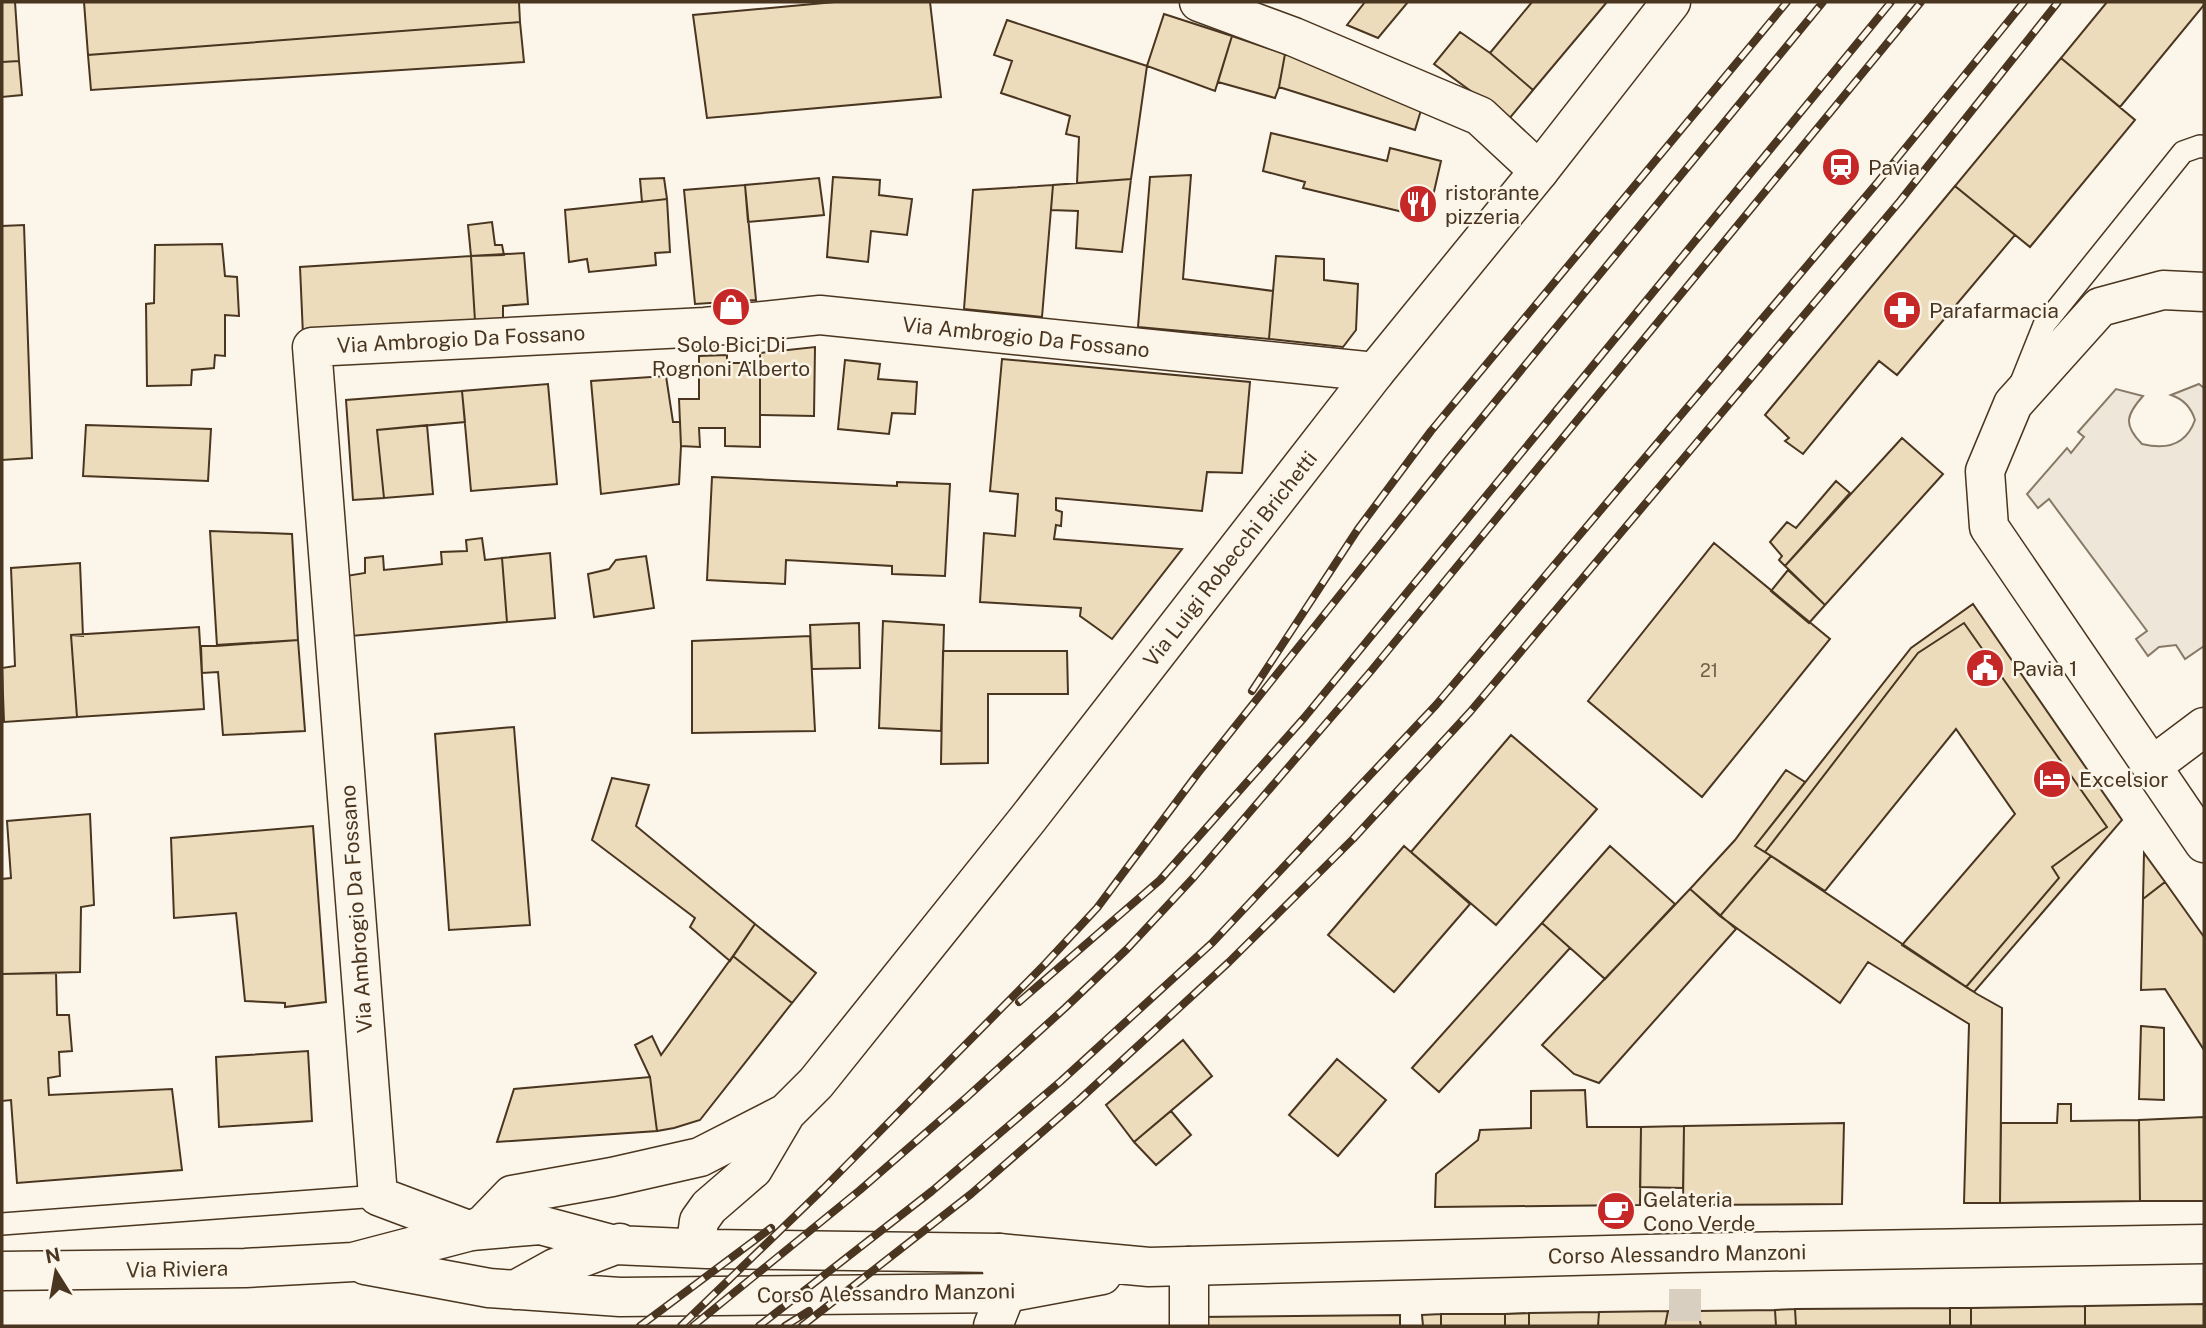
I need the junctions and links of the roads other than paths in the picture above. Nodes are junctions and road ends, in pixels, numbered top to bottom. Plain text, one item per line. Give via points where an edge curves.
1 (1199, 2) edge
2 (1671, 2) edge
3 (1266, 13) edge
4 (2204, 147) edge
5 (1539, 171) junction
6 (2204, 292) edge
7 (1375, 372) junction
8 (2013, 404) junction
9 (2204, 727) edge
10 (2152, 766) junction
11 (2204, 843) edge
12 (786, 1113) junction
13 (700, 1157) joint
14 (378, 1196) junction
15 (709, 1207) junction
16 (2, 1224) edge
17 (471, 1231) junction
18 (2204, 1244) edge
19 (615, 1245) junction
20 (707, 1249) junction
21 (999, 1253) junction
22 (353, 1262) junction
23 (1189, 1266) junction
24 (1149, 1267) junction
25 (2, 1271) edge
26 (502, 1289) junction
27 (620, 1297) joint
28 (1000, 1310) edge
29 (1189, 1326) edge

1 - 3 street
2 - 5 street, Via Luigi Robecchi Brichetti
3 - 5 street via 1480,116
4 - 8 lane via 2183,152 2044,326
5 - 7 street, Via Luigi Robecchi Brichetti
6 - 8 street via 2163,290 2100,307
7 - 12 street, Via Luigi Robecchi Brichetti via 1027,820 816,1083
7 - 14 street, Via Ambrogio Da Fossano via 820,315 705,327 312,346
8 - 10 street via 1985,471 1989,527
9 - 10 street
10 - 11 street
12 - 13 street, Via Luigi Robecchi Brichetti
12 - 15 street, Via Luigi Robecchi Brichetti via 753,1169
13 - 17 street, Via Riviera via 512,1195
14 - 16 lane
14 - 17 street, Via Riviera
15 - 19 street, Via Luigi Robecchi Brichetti
15 - 20 street via 699,1221 697,1236
17 - 19 street, Via Riviera via 540,1225
17 - 22 street, Via Riviera
17 - 26 street via 473,1263
18 - 23 street, Corso Alessandro Manzoni
19 - 20 street, Via Riviera
19 - 26 street, Via Riviera
20 - 21 street, Corso Alessandro Manzoni
21 - 24 street, Corso Alessandro Manzoni
21 - 28 street
22 - 25 street, Via Riviera
22 - 26 street, Via Riviera
23 - 24 street, Corso Alessandro Manzoni
23 - 29 street
24 - 28 street, Corso Alessandro Manzoni
26 - 27 street, Via Riviera
27 - 28 street, Corso Alessandro Manzoni

